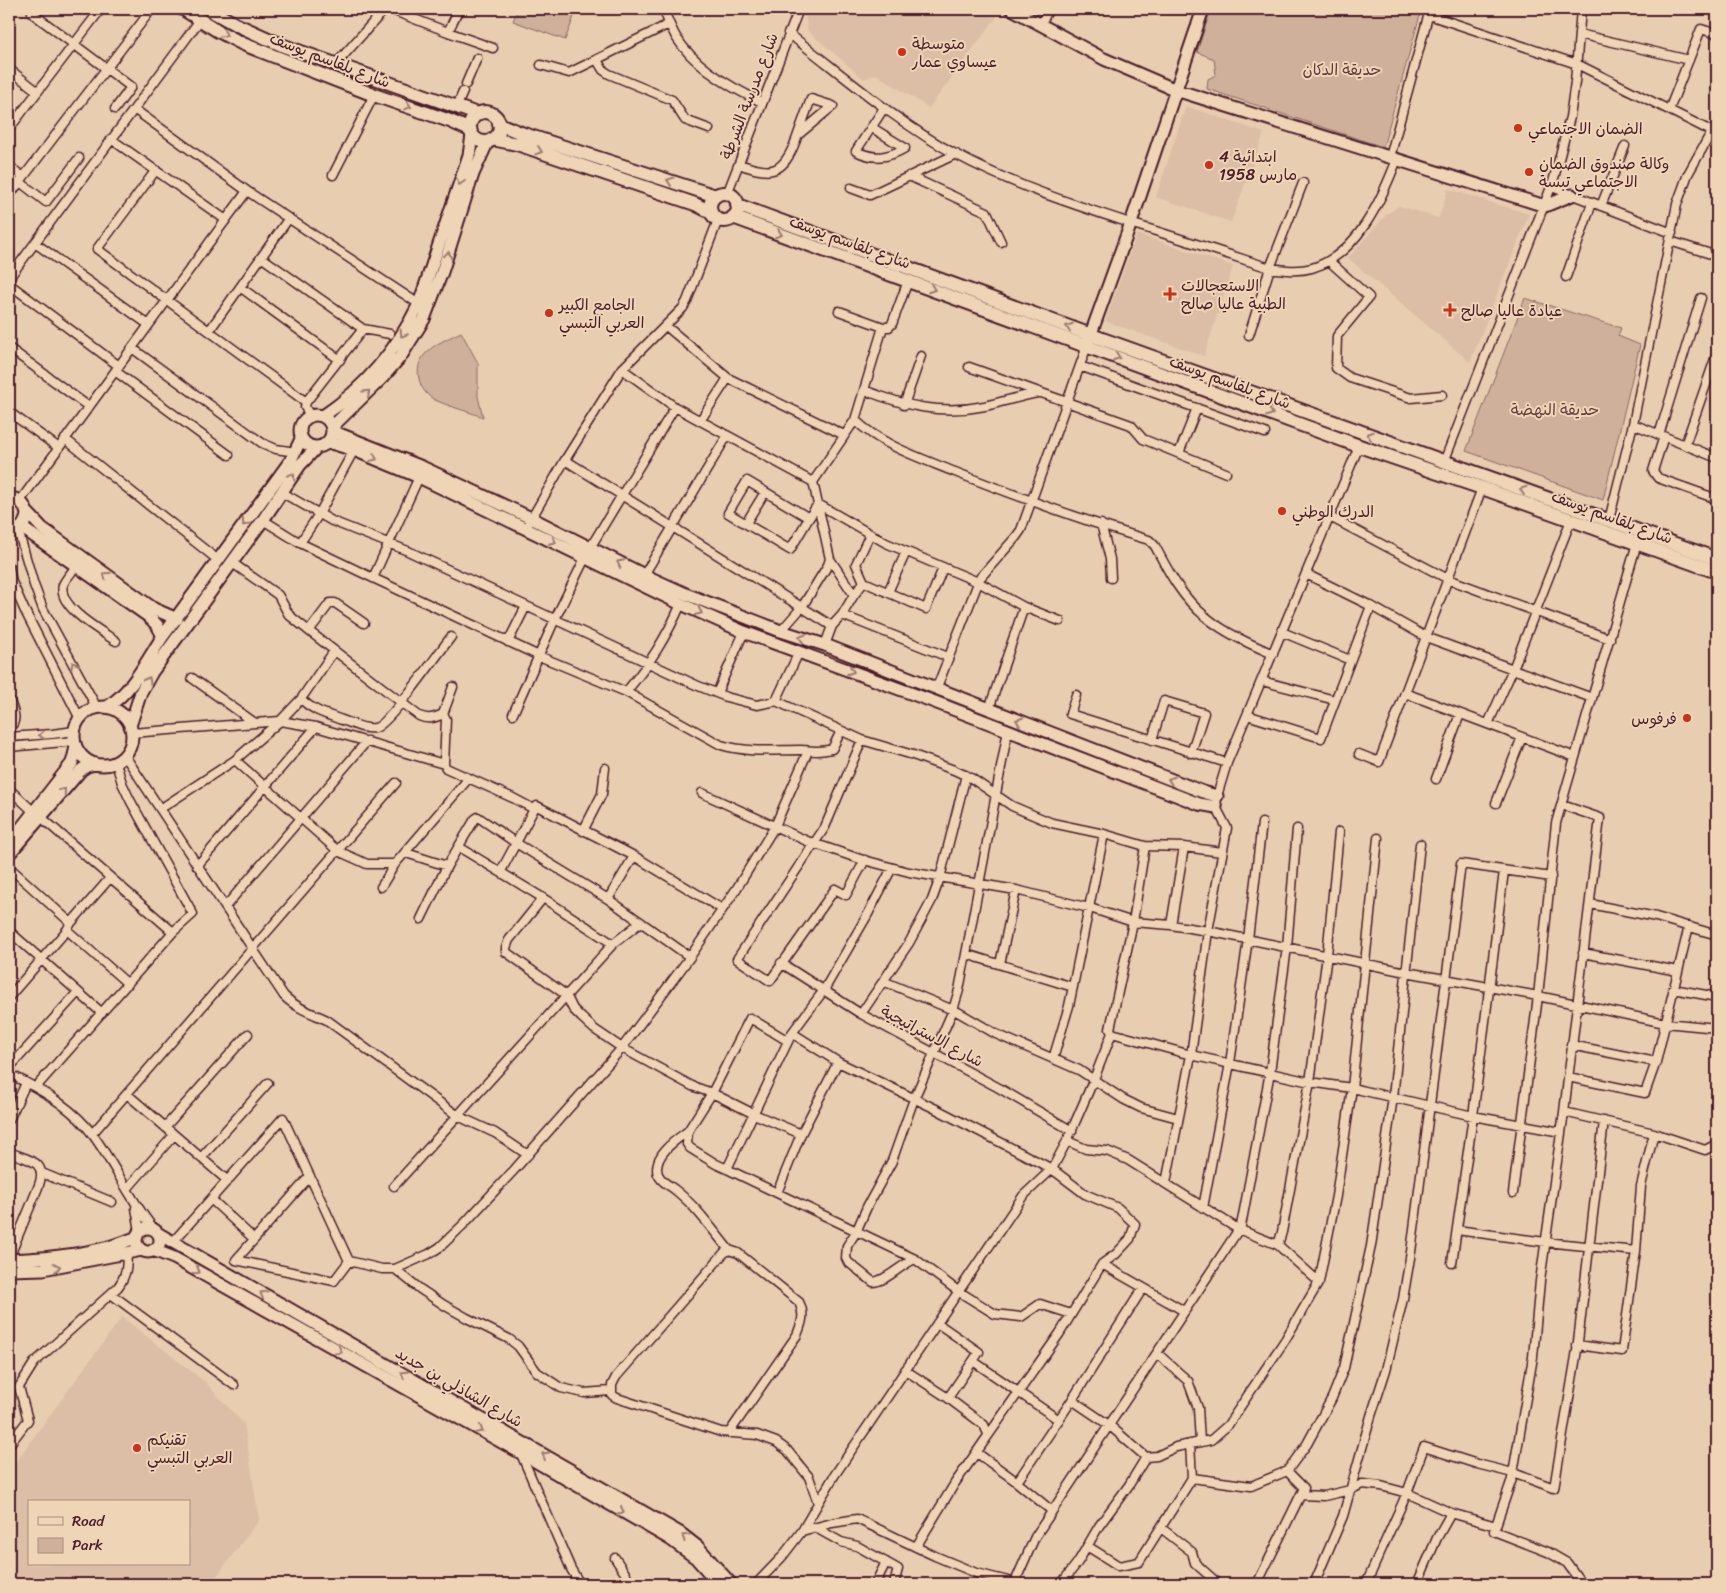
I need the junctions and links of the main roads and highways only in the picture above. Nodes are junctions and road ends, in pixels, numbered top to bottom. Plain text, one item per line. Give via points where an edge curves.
1 (183, 9) edge
2 (208, 9) edge
3 (1012, 9) edge
4 (1203, 9) edge
5 (1176, 90) junction
6 (477, 114) junction
7 (499, 124) junction
8 (471, 133) junction
9 (490, 140) junction
10 (722, 195) junction
11 (1572, 195) road end
12 (735, 211) junction
13 (714, 216) junction
14 (1089, 341) junction
15 (323, 416) junction
16 (331, 433) junction
17 (302, 439) junction
18 (317, 447) junction
19 (18, 503) edge
20 (529, 523) junction
21 (16, 530) edge
22 (588, 553) junction
23 (1717, 559) edge
24 (1717, 572) edge
25 (177, 619) junction
26 (164, 636) junction
27 (102, 708) junction
28 (131, 730) junction
29 (75, 740) junction
30 (94, 764) junction
31 (1217, 796) road end
32 (1216, 808) road end
33 (38, 814) junction
34 (9, 843) edge
35 (9, 854) edge
36 (156, 1232) junction
37 (139, 1234) junction
38 (147, 1250) junction
39 (9, 1259) edge
40 (9, 1270) edge
41 (522, 1447) junction
42 (719, 1584) edge
43 (731, 1584) edge

1 -> 8 main road, شارع بلقاسم يوسف via 243,44 450,121
2 - 6 main road, شارع بلقاسم يوسف via 284,46
3 - 5 main road via 1104,59
4 - 5 main road
5 - 11 main road via 1545,206
5 - 14 main road
6 - 7 main road via 491,113
6 - 8 main road via 471,121
7 - 9 main road via 498,133
10 -> 7 main road
8 - 9 main road via 479,140
8 -> 15 main road via 469,155 419,304 385,359 359,387
9 -> 13 main road via 517,144 696,204
16 -> 9 main road via 401,356 424,319 473,174
10 - 12 main road via 733,197
10 - 13 main road via 711,202
12 - 13 main road via 725,221
14 -> 12 main road, شارع بلقاسم يوسف
12 -> 14 main road, شارع بلقاسم يوسف via 908,281
23 -> 14 main road, شارع بلقاسم يوسف
14 -> 24 main road, شارع بلقاسم يوسف via 1359,446
15 - 16 main road
15 - 17 main road via 314,414 302,423
16 - 18 main road
16 - 20 main road via 422,467
16 -> 20 main road via 354,450
17 - 18 main road via 311,447
17 -> 25 main road
28 -> 18 main road via 136,703 146,682 303,460
19 - 21 main road via 26,520
25 -> 19 main road via 154,609 42,528
20 - 22 main road
21 - 26 main road via 77,565 148,616
31 -> 22 main road via 825,645 781,632
22 -> 32 main road via 681,604 744,632 1198,804
25 - 26 main road
26 - 27 main road via 126,692
27 - 28 main road via 117,711 125,717
27 - 29 main road via 88,712 80,719
28 - 30 main road via 132,741 120,759 109,765
29 - 30 main road via 81,754
29 - 33 main road via 72,764
33 -> 30 main road via 81,770
33 - 34 main road
33 - 35 main road
36 - 37 main road via 148,1228
36 - 38 main road via 159,1244
41 -> 36 main road, شارع الشاذلي بن جديد
37 - 38 main road via 138,1245
37 - 39 main road via 126,1241 77,1253
40 -> 38 main road, شارع الشاذلي بن جديد via 43,1269
38 -> 41 main road, شارع الشاذلي بن جديد via 174,1258
41 -> 42 main road, شارع الشاذلي بن جديد via 683,1547
43 -> 41 main road, شارع الشاذلي بن جديد via 690,1539

